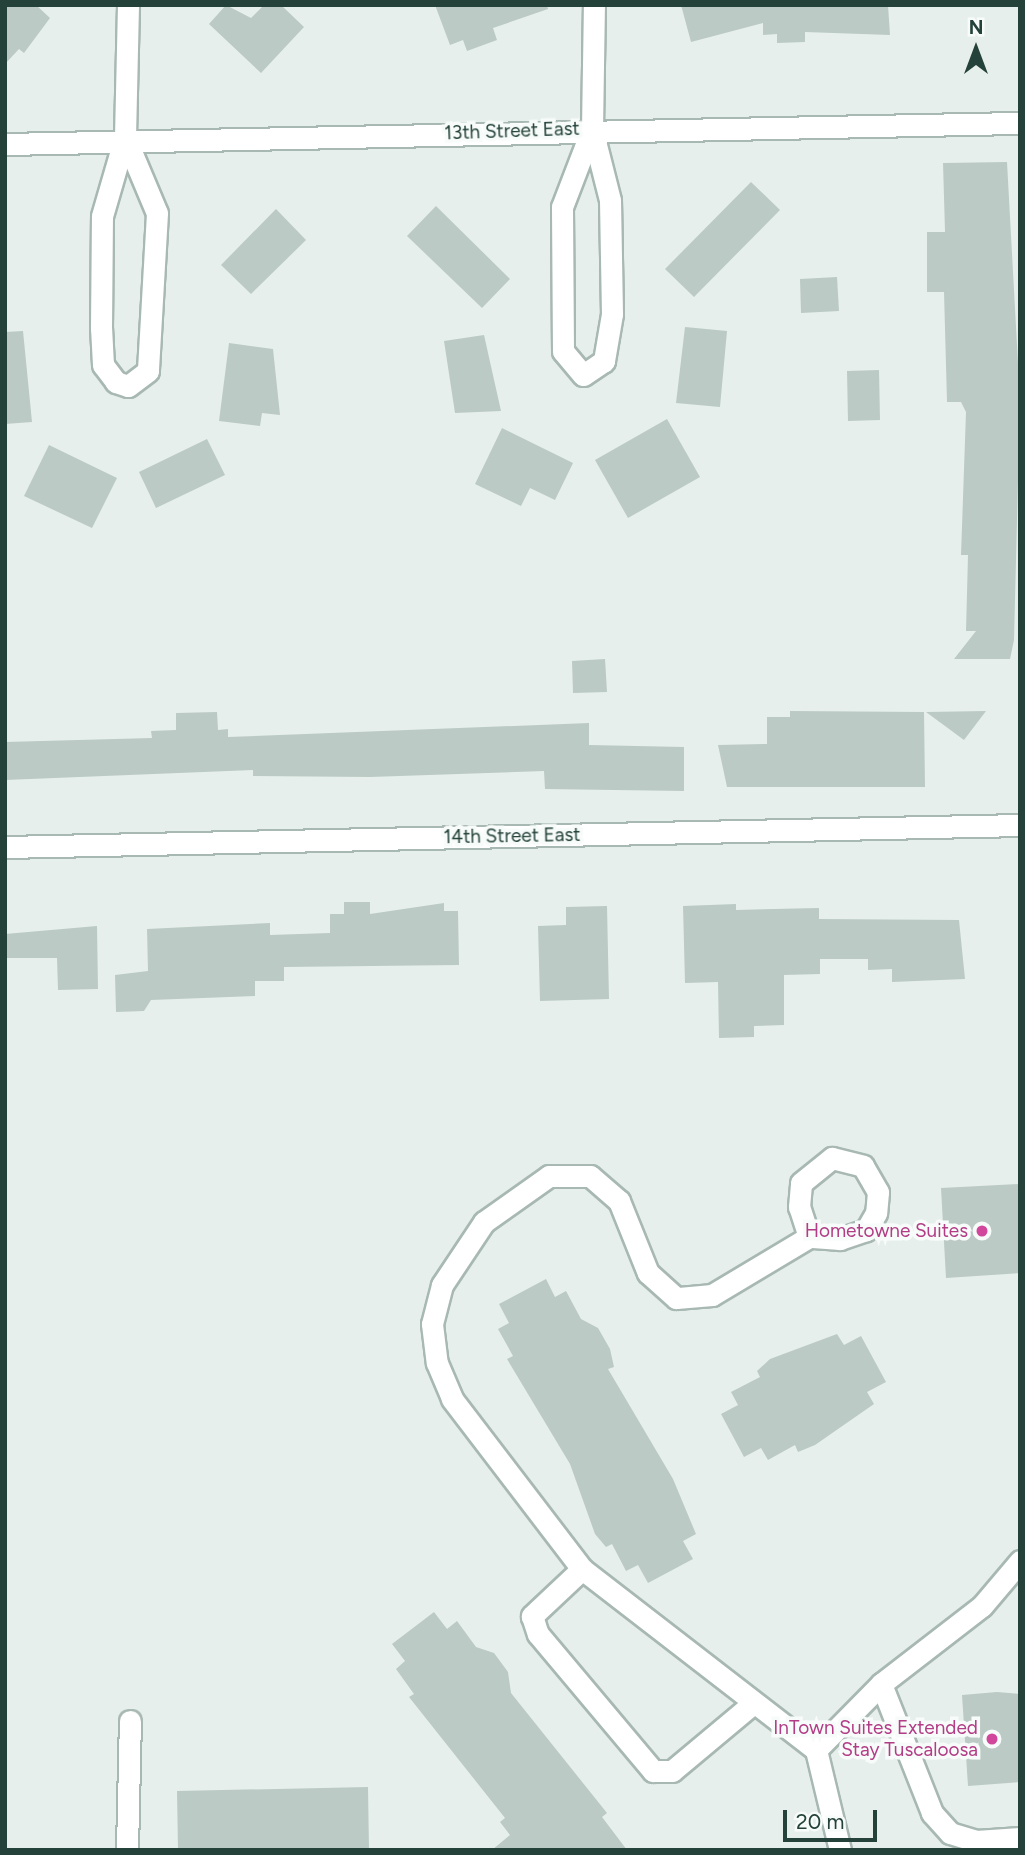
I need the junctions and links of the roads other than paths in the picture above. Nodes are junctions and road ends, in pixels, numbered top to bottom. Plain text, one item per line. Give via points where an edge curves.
1 (128, 5) edge
2 (594, 5) edge
3 (1020, 123) edge
4 (592, 129) junction
5 (125, 137) junction
6 (5, 144) edge
7 (1020, 825) edge
8 (5, 847) edge
9 (809, 1237) dead end
10 (1020, 1561) edge
11 (582, 1569) junction
12 (881, 1684) junction
13 (751, 1705) junction
14 (130, 1721) dead end
15 (816, 1750) junction
16 (1020, 1838) edge
17 (127, 1850) edge
18 (840, 1850) edge

1 - 5 street
2 - 4 street
3 - 4 street, 13th Street East
4 - 4 street via 610,200 612,314 604,360 583,375 563,351 562,207
4 - 5 street, 13th Street East
5 - 5 street via 102,215 101,328 103,365 116,382 128,386 148,371 157,214
5 - 6 street, 13th Street East
7 - 8 street, 14th Street East
9 - 11 street via 712,1295 676,1298 648,1273 619,1201 590,1176 549,1176 514,1196 461,1252 442,1285 432,1324 437,1363 452,1399
10 - 12 street via 982,1606
11 - 13 street
11 - 13 street via 532,1615 538,1634 653,1772 672,1772
12 - 15 street
12 - 16 street via 932,1813 950,1833 976,1841
13 - 15 street
14 - 17 street
15 - 18 street

